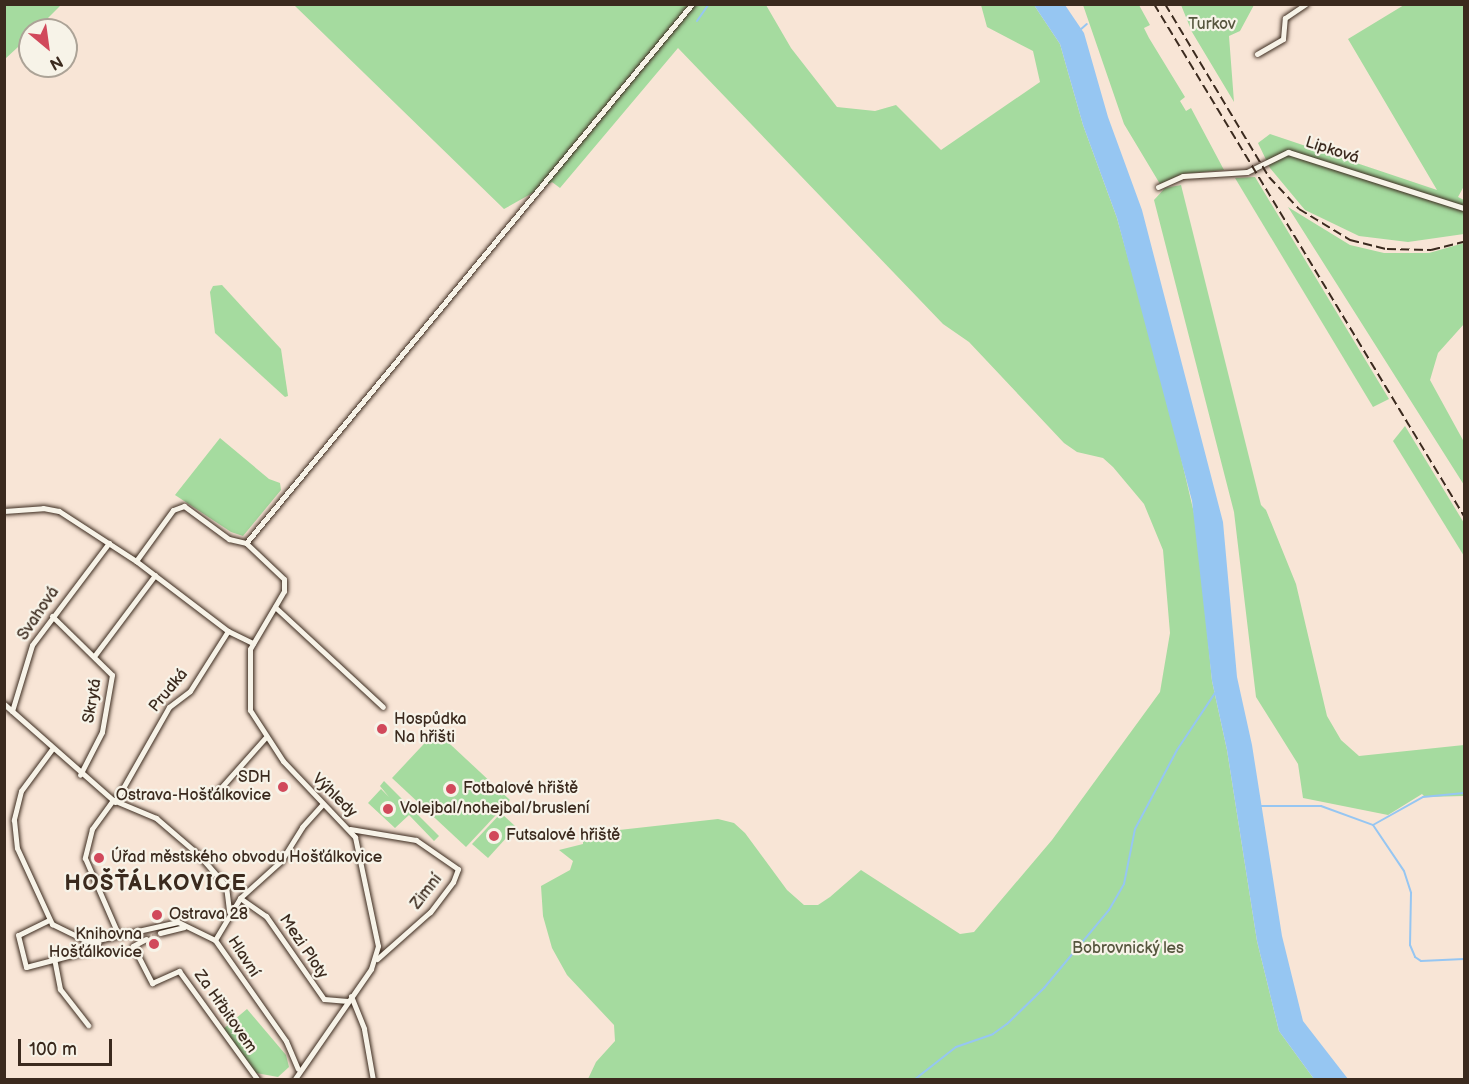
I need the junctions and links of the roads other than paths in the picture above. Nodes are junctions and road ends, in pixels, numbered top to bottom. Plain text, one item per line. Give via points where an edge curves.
1 (692, 4) edge
2 (1306, 4) edge
3 (1257, 54) dead end
4 (1158, 187) dead end
5 (1464, 208) edge
6 (4, 511) edge
7 (109, 543) junction
8 (246, 543) junction
9 (136, 561) junction
10 (155, 575) junction
11 (275, 607) junction
12 (52, 616) junction
13 (228, 631) junction
14 (253, 643) junction
15 (95, 655) junction
16 (4, 704) edge
17 (383, 707) dead end
18 (12, 711) junction
19 (266, 738) junction
20 (52, 749) junction
21 (80, 775) junction
22 (218, 791) dead end
23 (114, 801) junction
24 (323, 804) junction
25 (350, 828) junction
26 (240, 898) junction
27 (229, 912) junction
28 (49, 920) junction
29 (118, 934) junction
30 (147, 939) dead end
31 (215, 940) junction
32 (98, 943) junction
33 (54, 958) junction
34 (377, 959) junction
35 (350, 999) junction
36 (88, 1025) dead end
37 (298, 1069) junction
38 (258, 1080) edge
39 (294, 1080) edge
40 (373, 1080) edge

1 - 8 street
2 - 3 street via 1285,18 1283,39
4 - 5 street, Lipková via 1183,176 1247,172 1287,152
6 - 7 street via 43,508 59,512
7 - 9 street
7 - 12 street, Svahová
8 - 9 street via 230,539 178,506
8 - 11 street, Výhledy via 284,579 286,586
9 - 10 street
10 - 13 street
10 - 15 street
11 - 14 street, Výhledy
11 - 17 street
12 - 15 street, Skrytá
12 - 18 street, Svahová via 30,649
13 - 14 street
13 - 23 street, Prudká via 190,691 168,707
14 - 19 street, Výhledy via 247,699
15 - 21 street, Skrytá via 112,678 102,732
16 - 18 street, Hlavní
18 - 20 street, Hlavní
19 - 22 street
19 - 24 street, Výhledy
20 - 21 street, Hlavní
20 - 28 street via 21,791 14,820 17,848 36,882
21 - 23 street, Hlavní
23 - 27 street, Hlavní via 156,818 199,855 226,886
23 - 29 street, Prudká via 92,829 85,858
24 - 25 street, Výhledy
24 - 26 street via 302,827 281,861
25 - 34 street, Výhledy via 363,859 376,929
25 - 34 street, Zimní via 416,840 458,869 430,912
26 - 27 street
26 - 35 street, Mezi Ploty via 266,916 324,999
27 - 31 street, Hlavní
28 - 32 street via 72,937
28 - 33 street via 18,935 26,968
29 - 31 street via 160,929 178,922
29 - 32 street
30 - 38 street, Za Hřbitovem via 133,946 152,983 179,971
31 - 37 street, Hlavní via 286,1041
32 - 33 street via 87,951
33 - 36 street via 60,989
34 - 35 street
35 - 37 street via 317,1051
35 - 40 street via 364,1029
37 - 39 street

